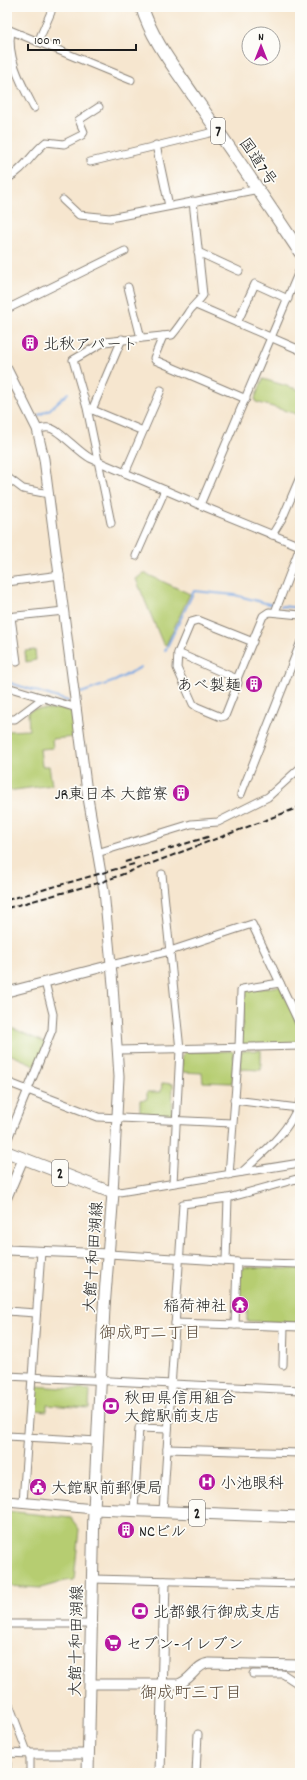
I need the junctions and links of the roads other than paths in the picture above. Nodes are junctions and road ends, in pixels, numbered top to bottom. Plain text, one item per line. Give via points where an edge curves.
1 (142, 7) edge
2 (52, 12) dead end
3 (9, 30) edge
4 (38, 42) junction
5 (131, 80) dead end
6 (99, 107) dead end
7 (34, 108) dead end
8 (218, 131) junction
9 (156, 145) junction
10 (90, 162) dead end
11 (7, 179) edge
12 (258, 189) junction
13 (62, 200) dead end
14 (193, 201) junction
15 (169, 206) junction
16 (125, 251) dead end
17 (198, 252) junction
18 (300, 252) edge
19 (300, 269) edge
20 (239, 271) dead end
21 (128, 287) dead end
22 (288, 299) junction
23 (196, 305) junction
24 (7, 309) edge
25 (237, 323) junction
26 (163, 336) junction
27 (141, 338) junction
28 (272, 338) junction
29 (122, 340) junction
30 (300, 350) edge
31 (7, 369) edge
32 (161, 390) dead end
33 (246, 399) junction
34 (89, 409) junction
35 (37, 429) junction
36 (143, 432) junction
37 (98, 462) junction
38 (125, 473) junction
39 (7, 477) edge
40 (300, 477) edge
41 (165, 490) junction
42 (49, 494) junction
43 (200, 505) junction
44 (112, 522) dead end
45 (272, 535) junction
46 (300, 546) edge
47 (136, 556) dead end
48 (60, 575) junction
49 (7, 582) edge
50 (64, 611) junction
51 (275, 612) junction
52 (300, 615) edge
53 (9, 617) edge
54 (253, 642) junction
55 (300, 644) edge
56 (178, 654) junction
57 (17, 662) dead end
58 (237, 679) junction
59 (7, 687) edge
60 (44, 698) junction
61 (77, 708) junction
62 (7, 719) edge
63 (300, 768) edge
64 (240, 794) dead end
65 (97, 853) junction
66 (162, 874) dead end
67 (170, 951) junction
68 (111, 965) junction
69 (45, 982) junction
70 (280, 983) junction
71 (7, 992) edge
72 (300, 1025) edge
73 (300, 1046) edge
74 (239, 1047) junction
75 (118, 1050) junction
76 (180, 1050) junction
77 (7, 1082) edge
78 (28, 1091) junction
79 (234, 1100) junction
80 (299, 1105) edge
81 (118, 1119) junction
82 (176, 1122) junction
83 (232, 1123) junction
84 (7, 1142) edge
85 (7, 1152) edge
86 (23, 1159) junction
87 (300, 1162) edge
88 (242, 1172) junction
89 (229, 1175) junction
90 (300, 1178) edge
91 (173, 1183) junction
92 (113, 1193) junction
93 (7, 1197) edge
94 (228, 1198) junction
95 (7, 1250) edge
96 (41, 1252) junction
97 (109, 1254) junction
98 (180, 1259) junction
99 (226, 1261) junction
100 (237, 1262) junction
101 (300, 1264) edge
102 (7, 1311) edge
103 (36, 1313) junction
104 (175, 1322) junction
105 (234, 1325) junction
106 (284, 1326) junction
107 (300, 1327) edge
108 (283, 1365) dead end
109 (7, 1376) edge
110 (32, 1378) junction
111 (101, 1382) junction
112 (171, 1384) junction
113 (300, 1390) edge
114 (168, 1429) junction
115 (7, 1436) edge
116 (28, 1437) junction
117 (98, 1441) junction
118 (167, 1449) junction
119 (300, 1453) edge
120 (7, 1501) edge
121 (23, 1502) junction
122 (94, 1509) junction
123 (134, 1510) junction
124 (163, 1511) junction
125 (300, 1517) edge
126 (92, 1579) junction
127 (165, 1582) junction
128 (300, 1584) edge
129 (7, 1624) edge
130 (91, 1624) junction
131 (300, 1665) edge
132 (253, 1674) dead end
133 (90, 1684) junction
134 (162, 1685) junction
135 (300, 1685) edge
136 (7, 1699) edge
137 (10, 1715) edge
138 (198, 1734) dead end
139 (7, 1753) edge
140 (30, 1754) junction
141 (88, 1754) junction
142 (7, 1773) edge
143 (30, 1773) edge
144 (88, 1773) edge
145 (160, 1773) edge
146 (196, 1773) edge

1 - 8 highway, 国道7号 / 7 via 153,32 175,68
2 - 4 street
3 - 4 street
3 - 7 street via 9,42 19,80
4 - 5 street
6 - 11 street via 80,120 84,132 82,136 64,144 46,142 28,163
8 - 9 street
8 - 12 highway, 国道7号 / 7
9 - 10 street
9 - 15 street
12 - 14 street
12 - 18 highway, 国道7号 / 7
13 - 15 street via 79,215 110,218
14 - 15 street
14 - 17 street
16 - 24 street
17 - 20 street
17 - 23 street via 203,295
19 - 22 street
21 - 27 street
22 - 25 street via 255,284
22 - 28 street
23 - 25 street
23 - 26 street via 191,308 172,335
25 - 28 street
26 - 27 street
26 - 33 street via 155,360
27 - 29 street
28 - 30 street
28 - 33 street
29 - 34 street
29 - 34 street via 104,342 73,360
31 - 35 street
32 - 36 street
33 - 43 street
34 - 36 street
34 - 37 street
35 - 37 street via 51,428 80,453
35 - 42 street
36 - 38 street
37 - 38 street
37 - 44 street
38 - 41 street
39 - 42 street via 23,489
40 - 45 street via 283,517
41 - 43 street
41 - 47 street
42 - 48 street
43 - 45 street
45 - 46 street
46 - 51 street
48 - 49 street
48 - 50 street
50 - 53 street
50 - 61 street
51 - 52 street
51 - 54 street via 263,616
53 - 57 street
54 - 56 street via 194,620
54 - 58 street
55 - 64 street
56 - 58 street
56 - 58 street via 177,668 193,704 197,707 221,717 225,716 238,683
59 - 60 street
60 - 61 street
60 - 62 street via 15,719
61 - 65 street
63 - 65 street via 268,797 218,822 191,824
65 - 68 street via 104,891
66 - 67 street
67 - 68 street
67 - 70 street via 252,924
67 - 76 street
68 - 69 street
68 - 75 street
69 - 71 street
69 - 78 street via 54,1023
70 - 72 street
70 - 74 street via 242,989
73 - 74 street
74 - 76 street
74 - 79 street
75 - 76 street
75 - 81 street
76 - 82 street
77 - 78 street
78 - 81 street via 91,1116
78 - 84 street
79 - 80 street
79 - 83 street
80 - 88 street via 294,1117 277,1140
81 - 82 street
81 - 92 street
82 - 83 street
82 - 91 street
83 - 89 street
85 - 86 main road, 大館十和田湖線 / 2
86 - 92 main road, 大館十和田湖線 / 2
86 - 93 street
87 - 88 street
88 - 89 street
89 - 91 street
90 - 94 street
91 - 92 street
92 - 97 main road, 大館十和田湖線
94 - 98 street via 183,1204
94 - 99 street
95 - 96 street
96 - 97 street
96 - 103 street
97 - 98 street
97 - 111 main road, 大館十和田湖線
98 - 99 street
98 - 104 street
99 - 100 street
100 - 101 street
100 - 105 street
102 - 103 street
103 - 110 street
104 - 105 street
104 - 112 street
105 - 106 street
106 - 107 street
106 - 108 street
109 - 110 street
110 - 111 street
110 - 116 street
111 - 112 street
111 - 117 main road, 大館十和田湖線
112 - 113 street
112 - 114 street
114 - 118 street
114 - 123 street via 139,1428
115 - 116 street
116 - 117 street
116 - 121 street
117 - 122 main road, 大館十和田湖線
118 - 119 street
118 - 124 street
120 - 121 street
121 - 122 street
122 - 123 main road, 2
122 - 126 main road, 大館十和田湖線
123 - 124 main road, 2
124 - 125 main road, 2
126 - 127 street
126 - 130 main road, 大館十和田湖線
127 - 128 street
127 - 134 street
129 - 130 street
130 - 133 main road, 大館十和田湖線
131 - 134 street via 206,1664 181,1684
132 - 135 street via 283,1674
133 - 134 street
133 - 141 main road, 大館十和田湖線
134 - 145 street
136 - 137 street
137 - 140 street
138 - 146 street
139 - 140 street
139 - 142 street
140 - 141 street
140 - 143 street
141 - 144 main road, 大館十和田湖線

